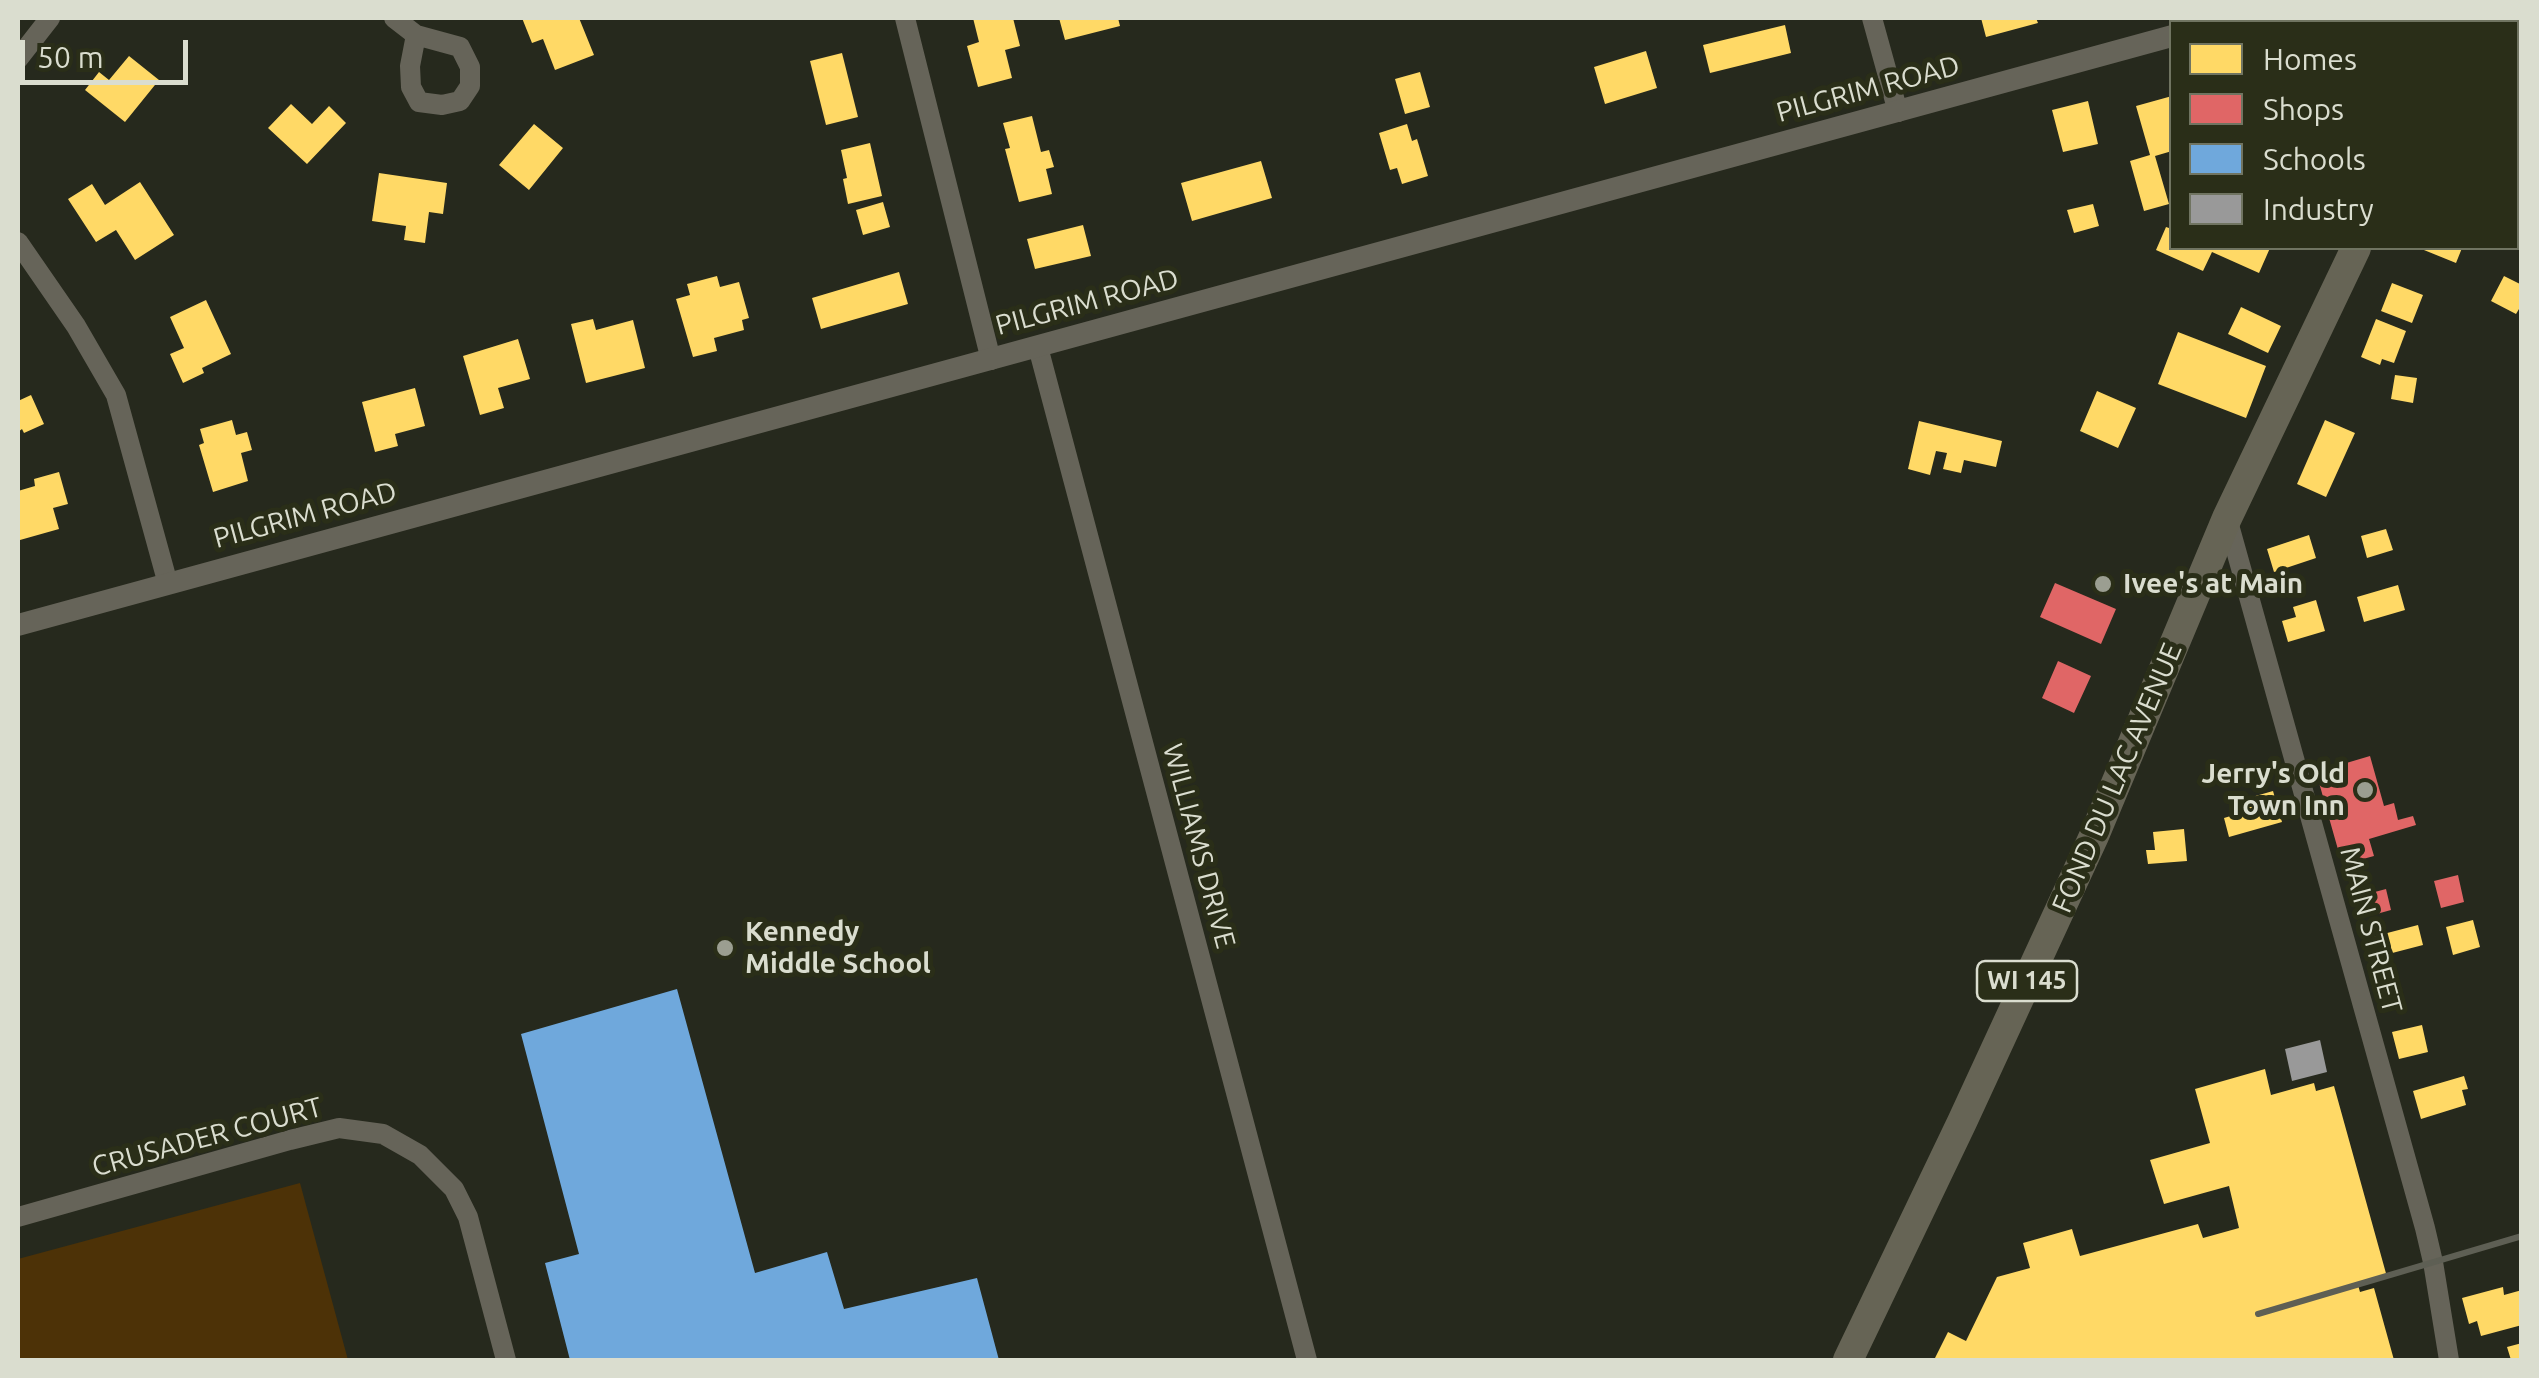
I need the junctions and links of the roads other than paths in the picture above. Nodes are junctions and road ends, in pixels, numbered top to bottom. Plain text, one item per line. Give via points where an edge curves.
1 (50, 18) edge
2 (394, 18) edge
3 (905, 18) edge
4 (1872, 18) edge
5 (416, 35) dead end
6 (2169, 37) edge
7 (18, 58) edge
8 (1898, 112) junction
9 (18, 242) edge
10 (2355, 250) edge
11 (1038, 347) junction
12 (991, 360) junction
13 (2228, 518) junction
14 (168, 584) junction
15 (18, 624) edge
16 (18, 1217) edge
17 (506, 1360) edge
18 (1308, 1360) edge
19 (1848, 1360) edge
20 (2449, 1360) edge

1 - 7 street
2 - 5 street
3 - 12 street
4 - 8 street
6 - 8 street, PILGRIM ROAD
8 - 11 street, PILGRIM ROAD
9 - 14 street via 116,395
10 - 13 main road, FOND DU LAC AVENUE / WI 145
11 - 12 street, PILGRIM ROAD
11 - 18 street, WILLIAMS DRIVE
12 - 14 street, PILGRIM ROAD
13 - 19 main road, FOND DU LAC AVENUE / WI 145 via 2094,836
13 - 20 street, MAIN STREET via 2425,1228
14 - 15 street, PILGRIM ROAD
16 - 17 street, CRUSADER COURT via 339,1128 383,1134 420,1155 454,1189 468,1217

